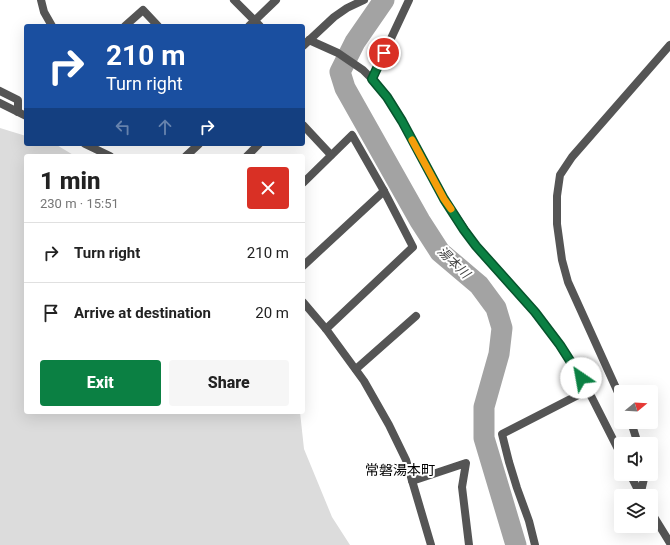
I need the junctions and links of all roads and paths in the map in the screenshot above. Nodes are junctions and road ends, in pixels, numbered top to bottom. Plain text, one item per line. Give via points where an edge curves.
1 (41, 0) edge
2 (234, 0) edge
3 (276, 0) edge
4 (364, 0) edge
5 (409, 0) edge
6 (51, 24) edge
7 (127, 24) edge
8 (156, 24) edge
9 (254, 24) edge
10 (305, 42) edge
11 (670, 45) edge
12 (372, 79) junction
13 (0, 91) edge
14 (0, 103) edge
15 (18, 112) junction
16 (24, 115) edge
17 (305, 127) edge
18 (89, 146) edge
19 (197, 146) edge
20 (257, 146) edge
21 (106, 154) edge
22 (188, 154) edge
23 (249, 154) edge
24 (331, 155) junction
25 (305, 181) edge
26 (384, 190) junction
27 (305, 264) edge
28 (305, 304) edge
29 (416, 316) dead end
30 (326, 329) junction
31 (356, 369) junction
32 (614, 385) edge
33 (588, 390) junction
34 (614, 441) edge
35 (412, 481) junction
36 (658, 523) edge
37 (670, 543) edge
38 (431, 545) edge
39 (469, 545) edge
40 (535, 545) edge

1 - 6 street
2 - 9 street
3 - 9 street
4 - 10 street via 334,17
5 - 12 street
7 - 8 street via 143,10
10 - 12 street via 338,53
11 - 32 street via 572,157 560,175 557,224 562,260 568,282
12 - 33 street via 402,121 444,199 464,230 535,312 560,345
13 - 15 street via 18,100
14 - 15 street
15 - 16 street
17 - 24 street
18 - 21 street
19 - 22 street
20 - 23 street
24 - 25 street
24 - 26 street via 352,135
26 - 27 street
26 - 30 street via 413,247
28 - 30 street
29 - 31 street
30 - 31 street
31 - 35 street via 389,425 406,460
33 - 34 street
33 - 40 street via 502,434 508,462
35 - 38 street
35 - 39 street via 466,463 462,487
36 - 37 street

